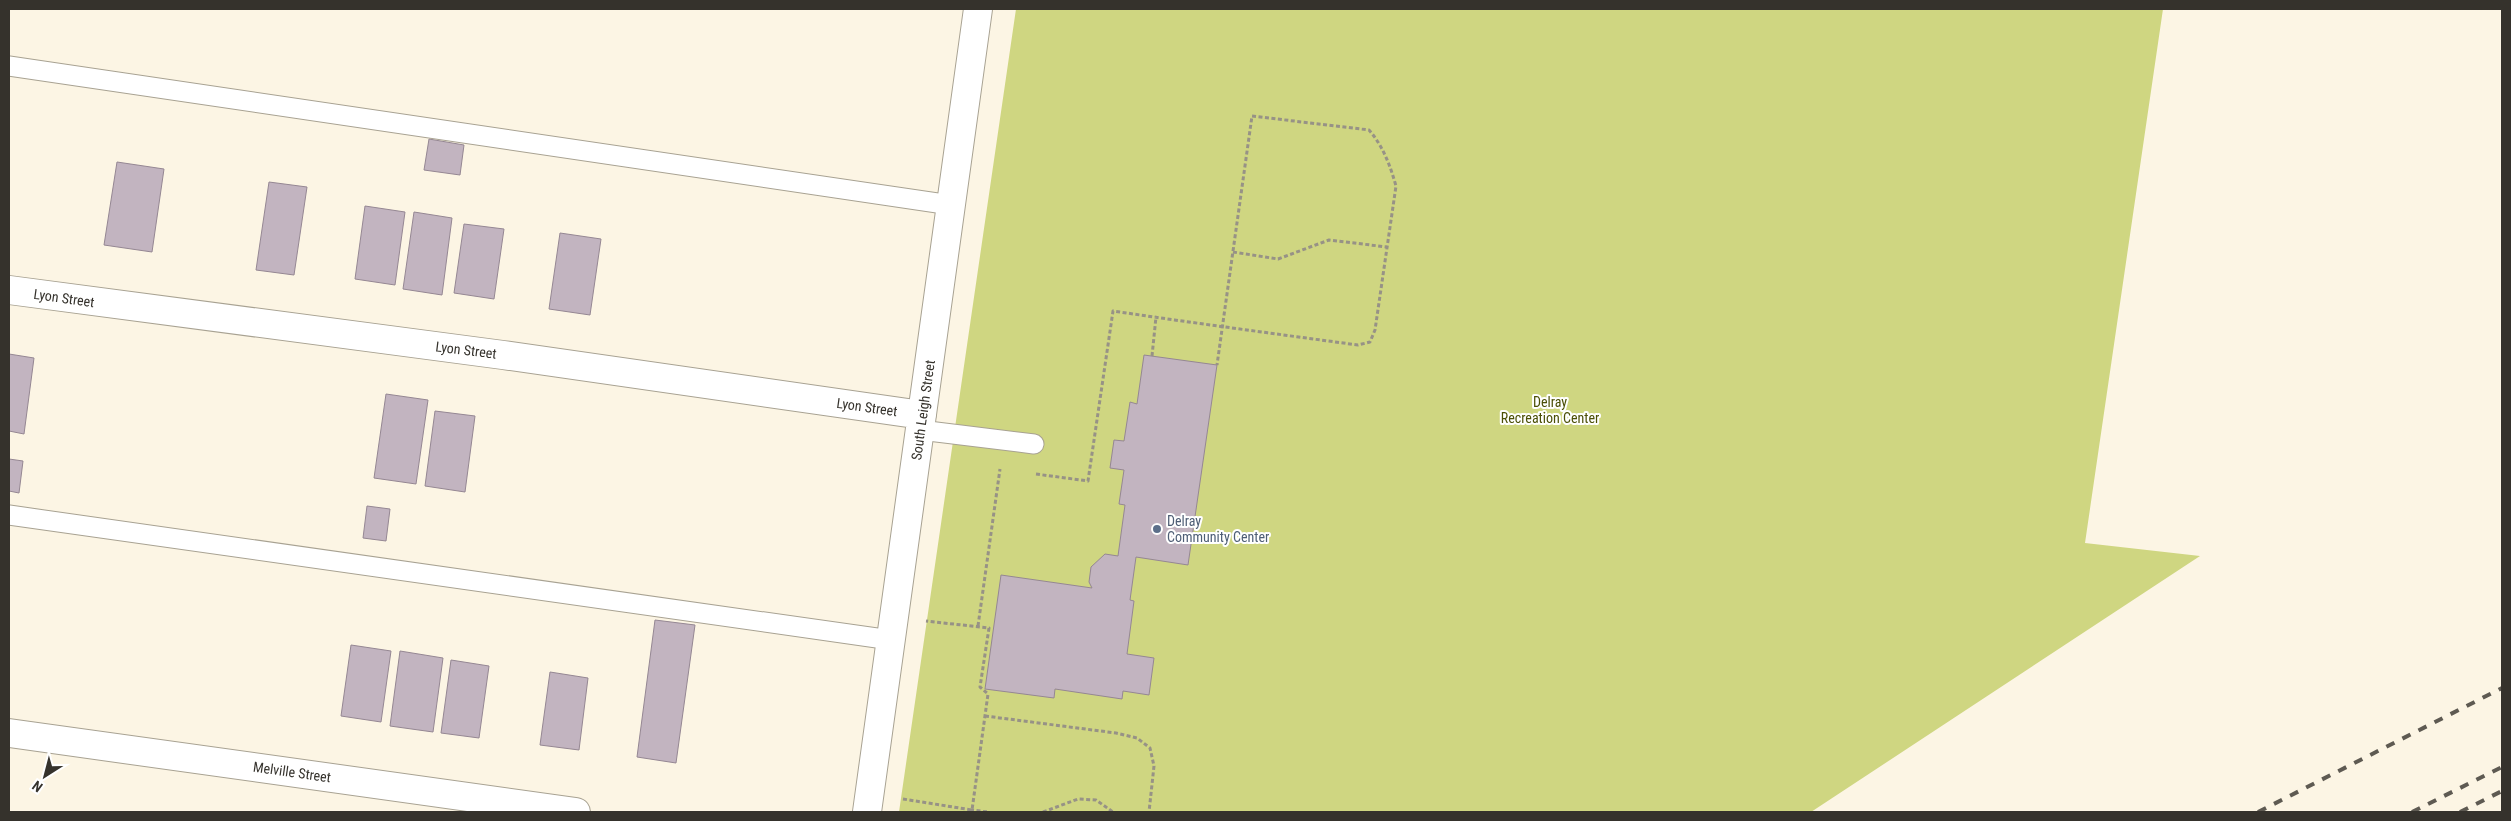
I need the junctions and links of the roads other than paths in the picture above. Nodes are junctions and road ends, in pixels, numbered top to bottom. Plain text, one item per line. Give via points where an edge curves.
1 (978, 9) edge
2 (9, 66) edge
3 (951, 205) junction
4 (9, 290) edge
5 (921, 423) junction
6 (1034, 444) dead end
7 (9, 515) edge
8 (891, 640) junction
9 (9, 732) edge
10 (576, 812) edge
11 (867, 812) edge

1 - 3 street, South Leigh Street
2 - 3 lane
3 - 5 street, South Leigh Street
4 - 5 street, Lyon Street via 503,355
5 - 6 lane
5 - 8 street, South Leigh Street
7 - 8 lane
8 - 11 street, South Leigh Street
9 - 10 street, Melville Street

